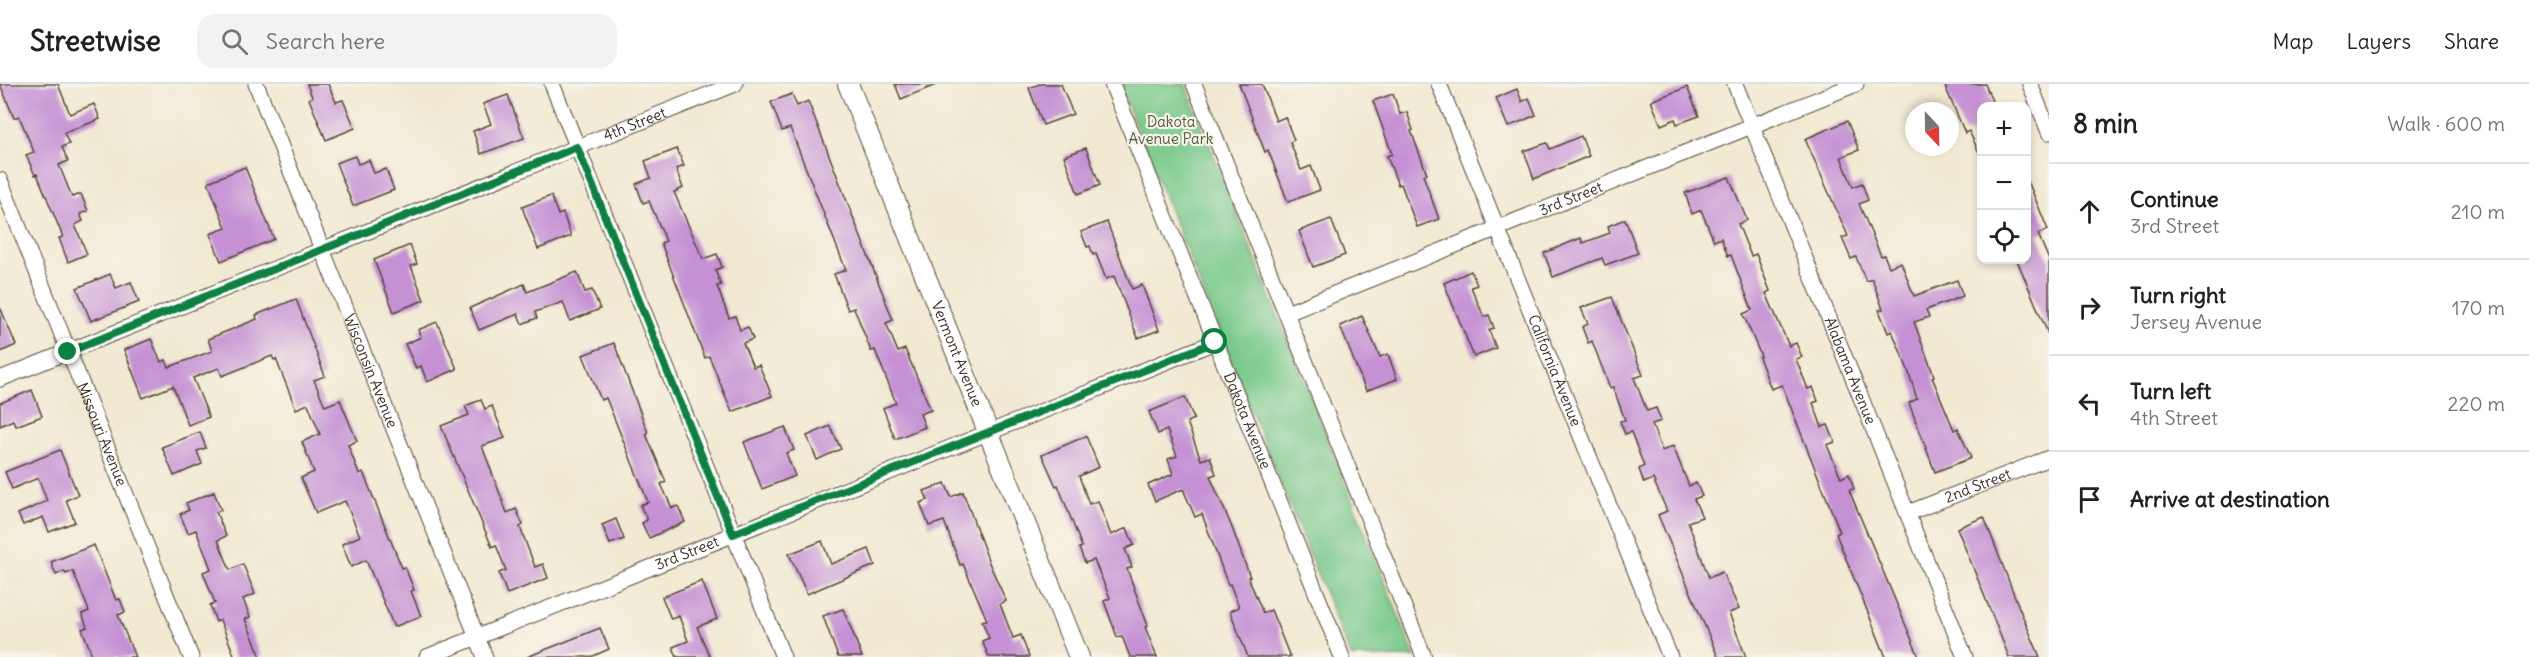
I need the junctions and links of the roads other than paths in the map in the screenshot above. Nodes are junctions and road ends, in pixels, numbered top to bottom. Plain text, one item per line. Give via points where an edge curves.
1 (256, 84) edge
2 (552, 84) edge
3 (735, 84) edge
4 (848, 84) edge
5 (1112, 84) edge
6 (1194, 84) edge
7 (1439, 84) edge
8 (1735, 84) edge
9 (1856, 84) edge
10 (2030, 84) edge
11 (1752, 125) junction
12 (2049, 132) edge
13 (577, 147) junction
14 (0, 180) edge
15 (1497, 230) junction
16 (322, 251) junction
17 (1287, 313) junction
18 (1215, 342) junction
19 (68, 352) junction
20 (0, 379) edge
21 (989, 432) junction
22 (2049, 458) edge
23 (1908, 513) junction
24 (733, 534) junction
25 (477, 637) junction
26 (191, 657) edge
27 (427, 657) edge
28 (485, 657) edge
29 (783, 657) edge
30 (1079, 657) edge
31 (1342, 657) edge
32 (1424, 657) edge
33 (1670, 657) edge
34 (1965, 657) edge

1 - 16 street, Wisconsin Avenue
2 - 13 street
3 - 13 street, 4th Street
4 - 21 street, Vermont Avenue
5 - 18 street, Dakota Avenue
6 - 17 street
7 - 15 street, California Avenue
8 - 11 street, Alabama Avenue
9 - 11 street, 3rd Street
10 - 12 street
11 - 15 street, 3rd Street
11 - 23 street, Alabama Avenue
13 - 16 street, 4th Street
13 - 24 street
14 - 19 street, Missouri Avenue
15 - 17 street, 3rd Street
15 - 33 street, California Avenue
16 - 19 street, 4th Street
16 - 25 street, Wisconsin Avenue
17 - 32 street
18 - 21 street, 3rd Street
18 - 31 street, Dakota Avenue
19 - 20 street, 4th Street
19 - 26 street, Missouri Avenue
21 - 24 street, 3rd Street
21 - 30 street, Vermont Avenue
22 - 23 street, 2nd Street
23 - 34 street, Alabama Avenue
24 - 25 street, 3rd Street
24 - 29 street
25 - 27 street, 3rd Street
25 - 28 street, Wisconsin Avenue

